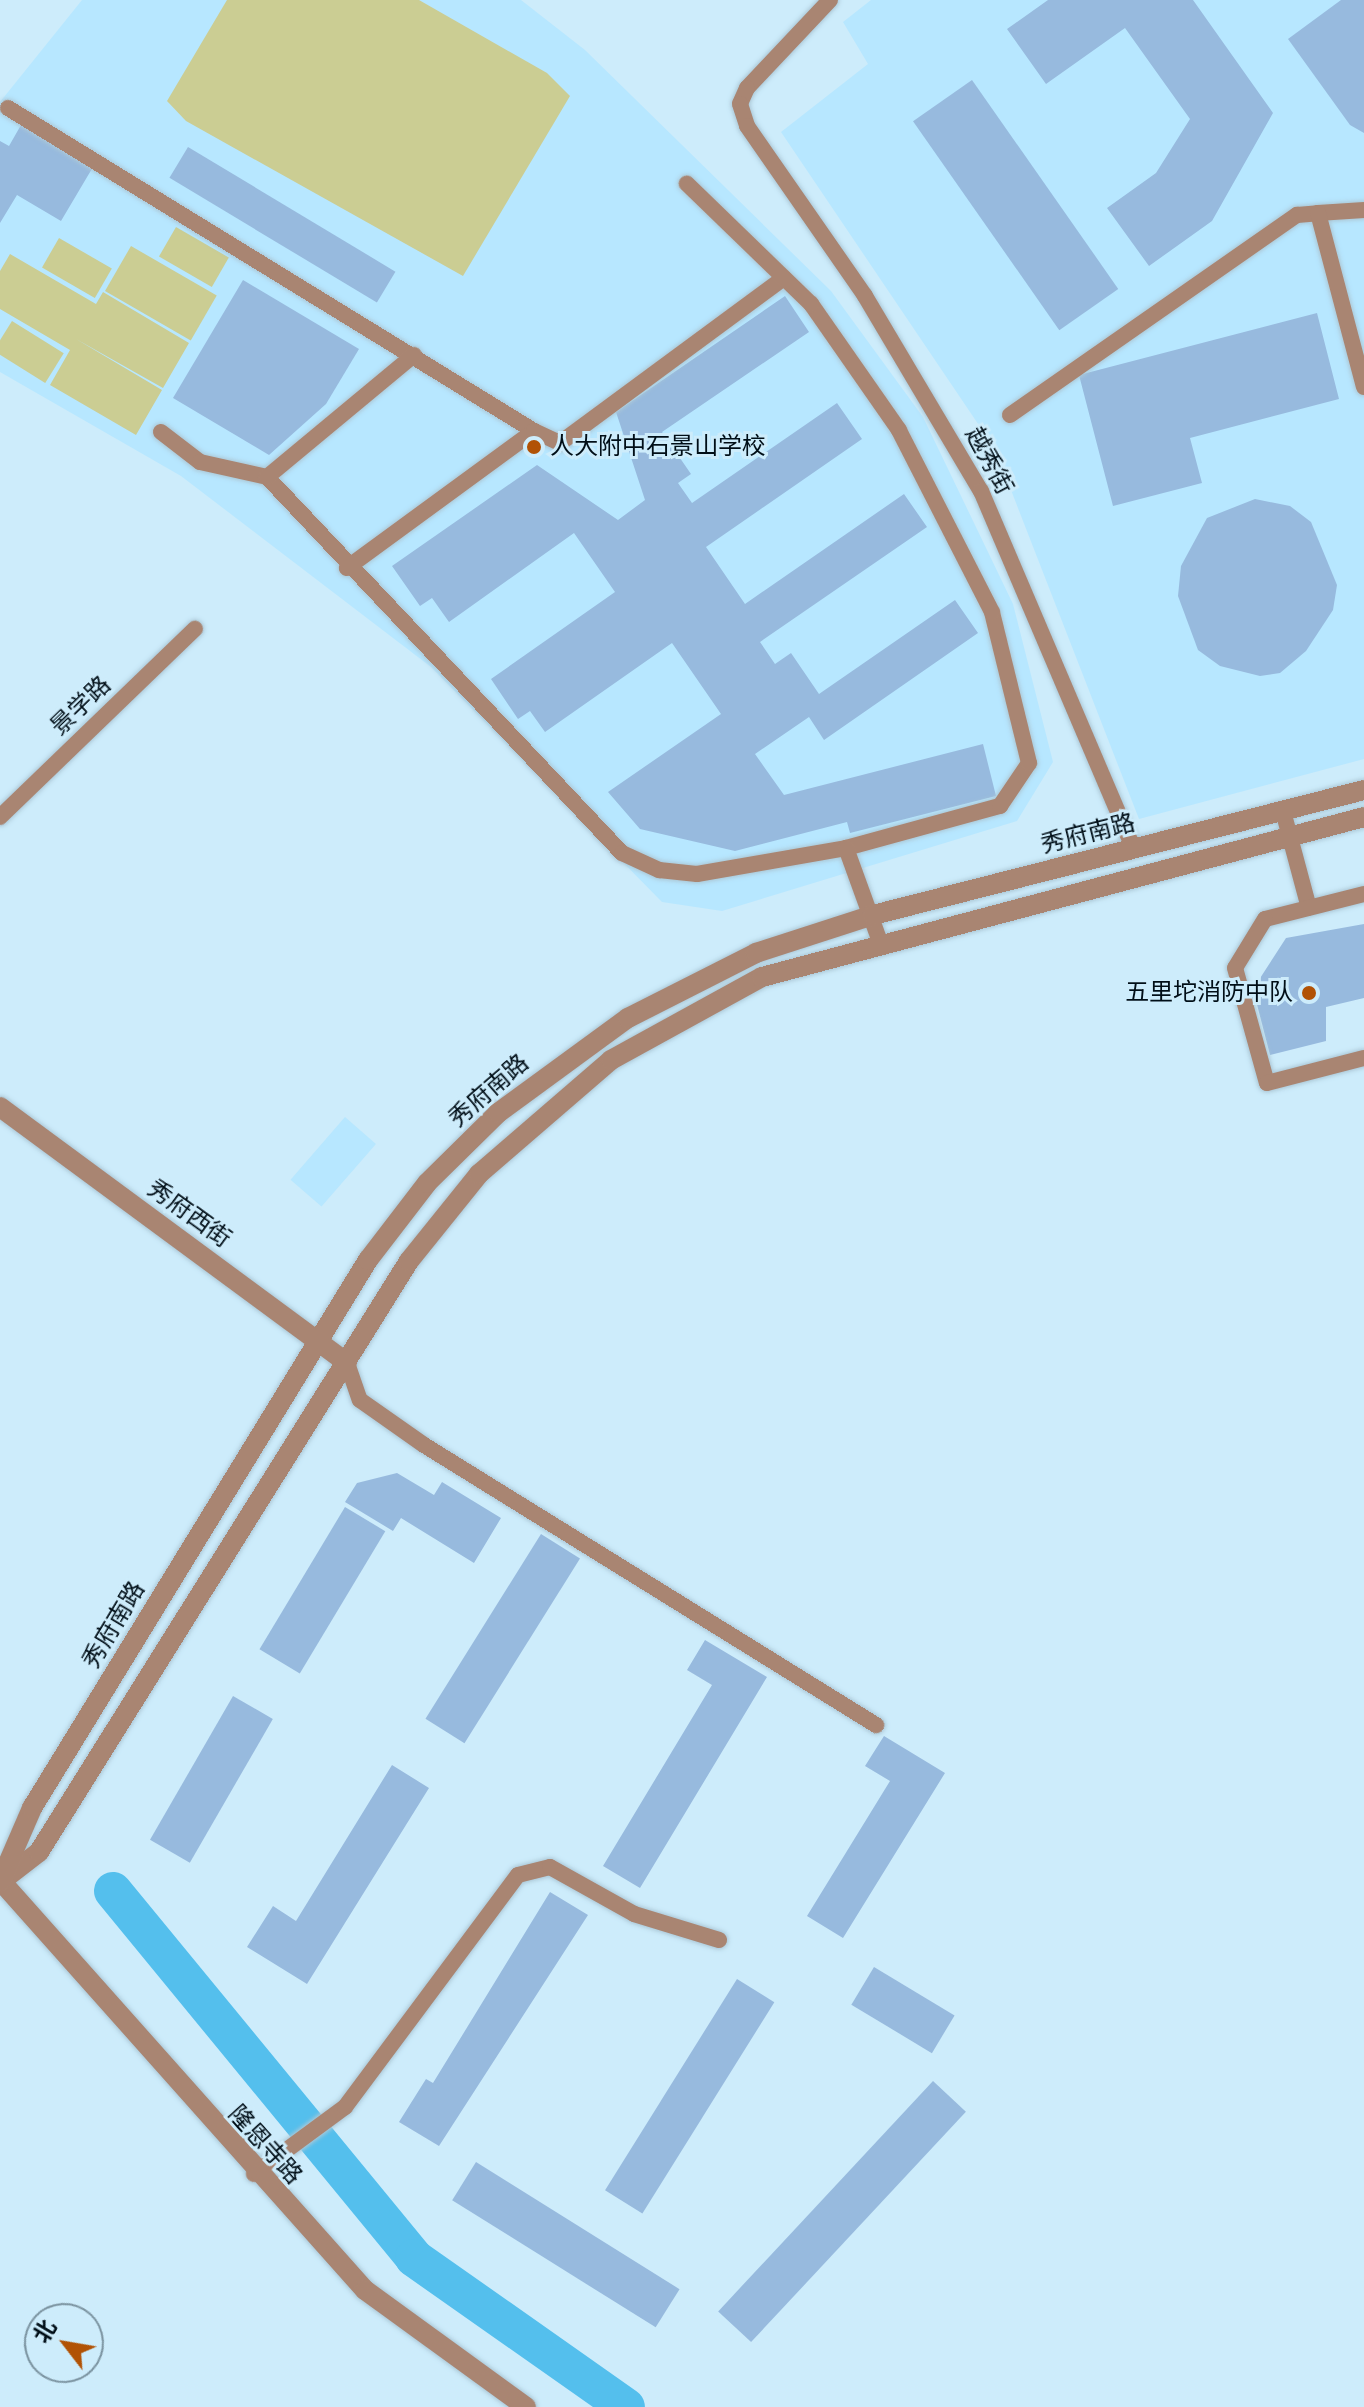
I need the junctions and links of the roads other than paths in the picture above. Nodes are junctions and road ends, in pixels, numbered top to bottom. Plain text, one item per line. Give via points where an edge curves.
1 (830, 0) edge
2 (8, 108) dead end
3 (687, 184) dead end
4 (1364, 210) edge
5 (1318, 213) junction
6 (784, 278) junction
7 (414, 355) junction
8 (1364, 387) edge
9 (1010, 415) dead end
10 (534, 431) junction
11 (161, 432) dead end
12 (267, 477) junction
13 (347, 568) junction
14 (195, 629) dead end
15 (1364, 790) edge
16 (1283, 811) junction
17 (0, 817) edge
18 (1364, 817) edge
19 (1290, 836) junction
20 (846, 848) junction
21 (1134, 849) junction
22 (1364, 894) edge
23 (1309, 908) junction
24 (873, 915) junction
25 (880, 942) junction
26 (1364, 1058) edge
27 (0, 1107) edge
28 (317, 1341) junction
29 (347, 1363) junction
30 (876, 1725) dead end
31 (0, 1881) edge
32 (719, 1940) dead end
33 (254, 2174) junction
34 (526, 2407) edge

1 - 21 street, 越秀街 via 747,88 740,104 747,126 873,308 981,491
2 - 7 street
3 - 6 street
4 - 5 street
5 - 8 street
5 - 9 street via 1297,215
6 - 10 street via 560,443
6 - 20 street via 811,304 899,430 992,612 1029,763 1000,806
7 - 10 street
7 - 12 street
10 - 13 street
11 - 12 street via 200,462
12 - 13 street
13 - 20 street via 622,853 659,870 697,874
14 - 17 street, 景学路
15 - 16 street, 秀府南路
16 - 19 street
16 - 21 street, 秀府南路
18 - 19 street
19 - 23 street
19 - 25 street
20 - 24 street
21 - 24 street, 秀府南路
22 - 23 street
23 - 26 street via 1265,919 1235,968 1267,1083
24 - 25 street
24 - 28 street, 秀府南路 via 756,953 628,1018 498,1113 427,1183
25 - 29 street via 762,977 611,1060 540,1116 479,1174 409,1261
27 - 28 street, 秀府西街
28 - 29 street, 秀府西街
28 - 31 street, 秀府南路 via 32,1808
29 - 30 street via 360,1400 424,1445
29 - 31 street via 39,1852
31 - 33 street, 隆恩寺路
32 - 33 street via 634,1914 550,1867 518,1875 345,2107
33 - 34 street, 隆恩寺路 via 365,2290

